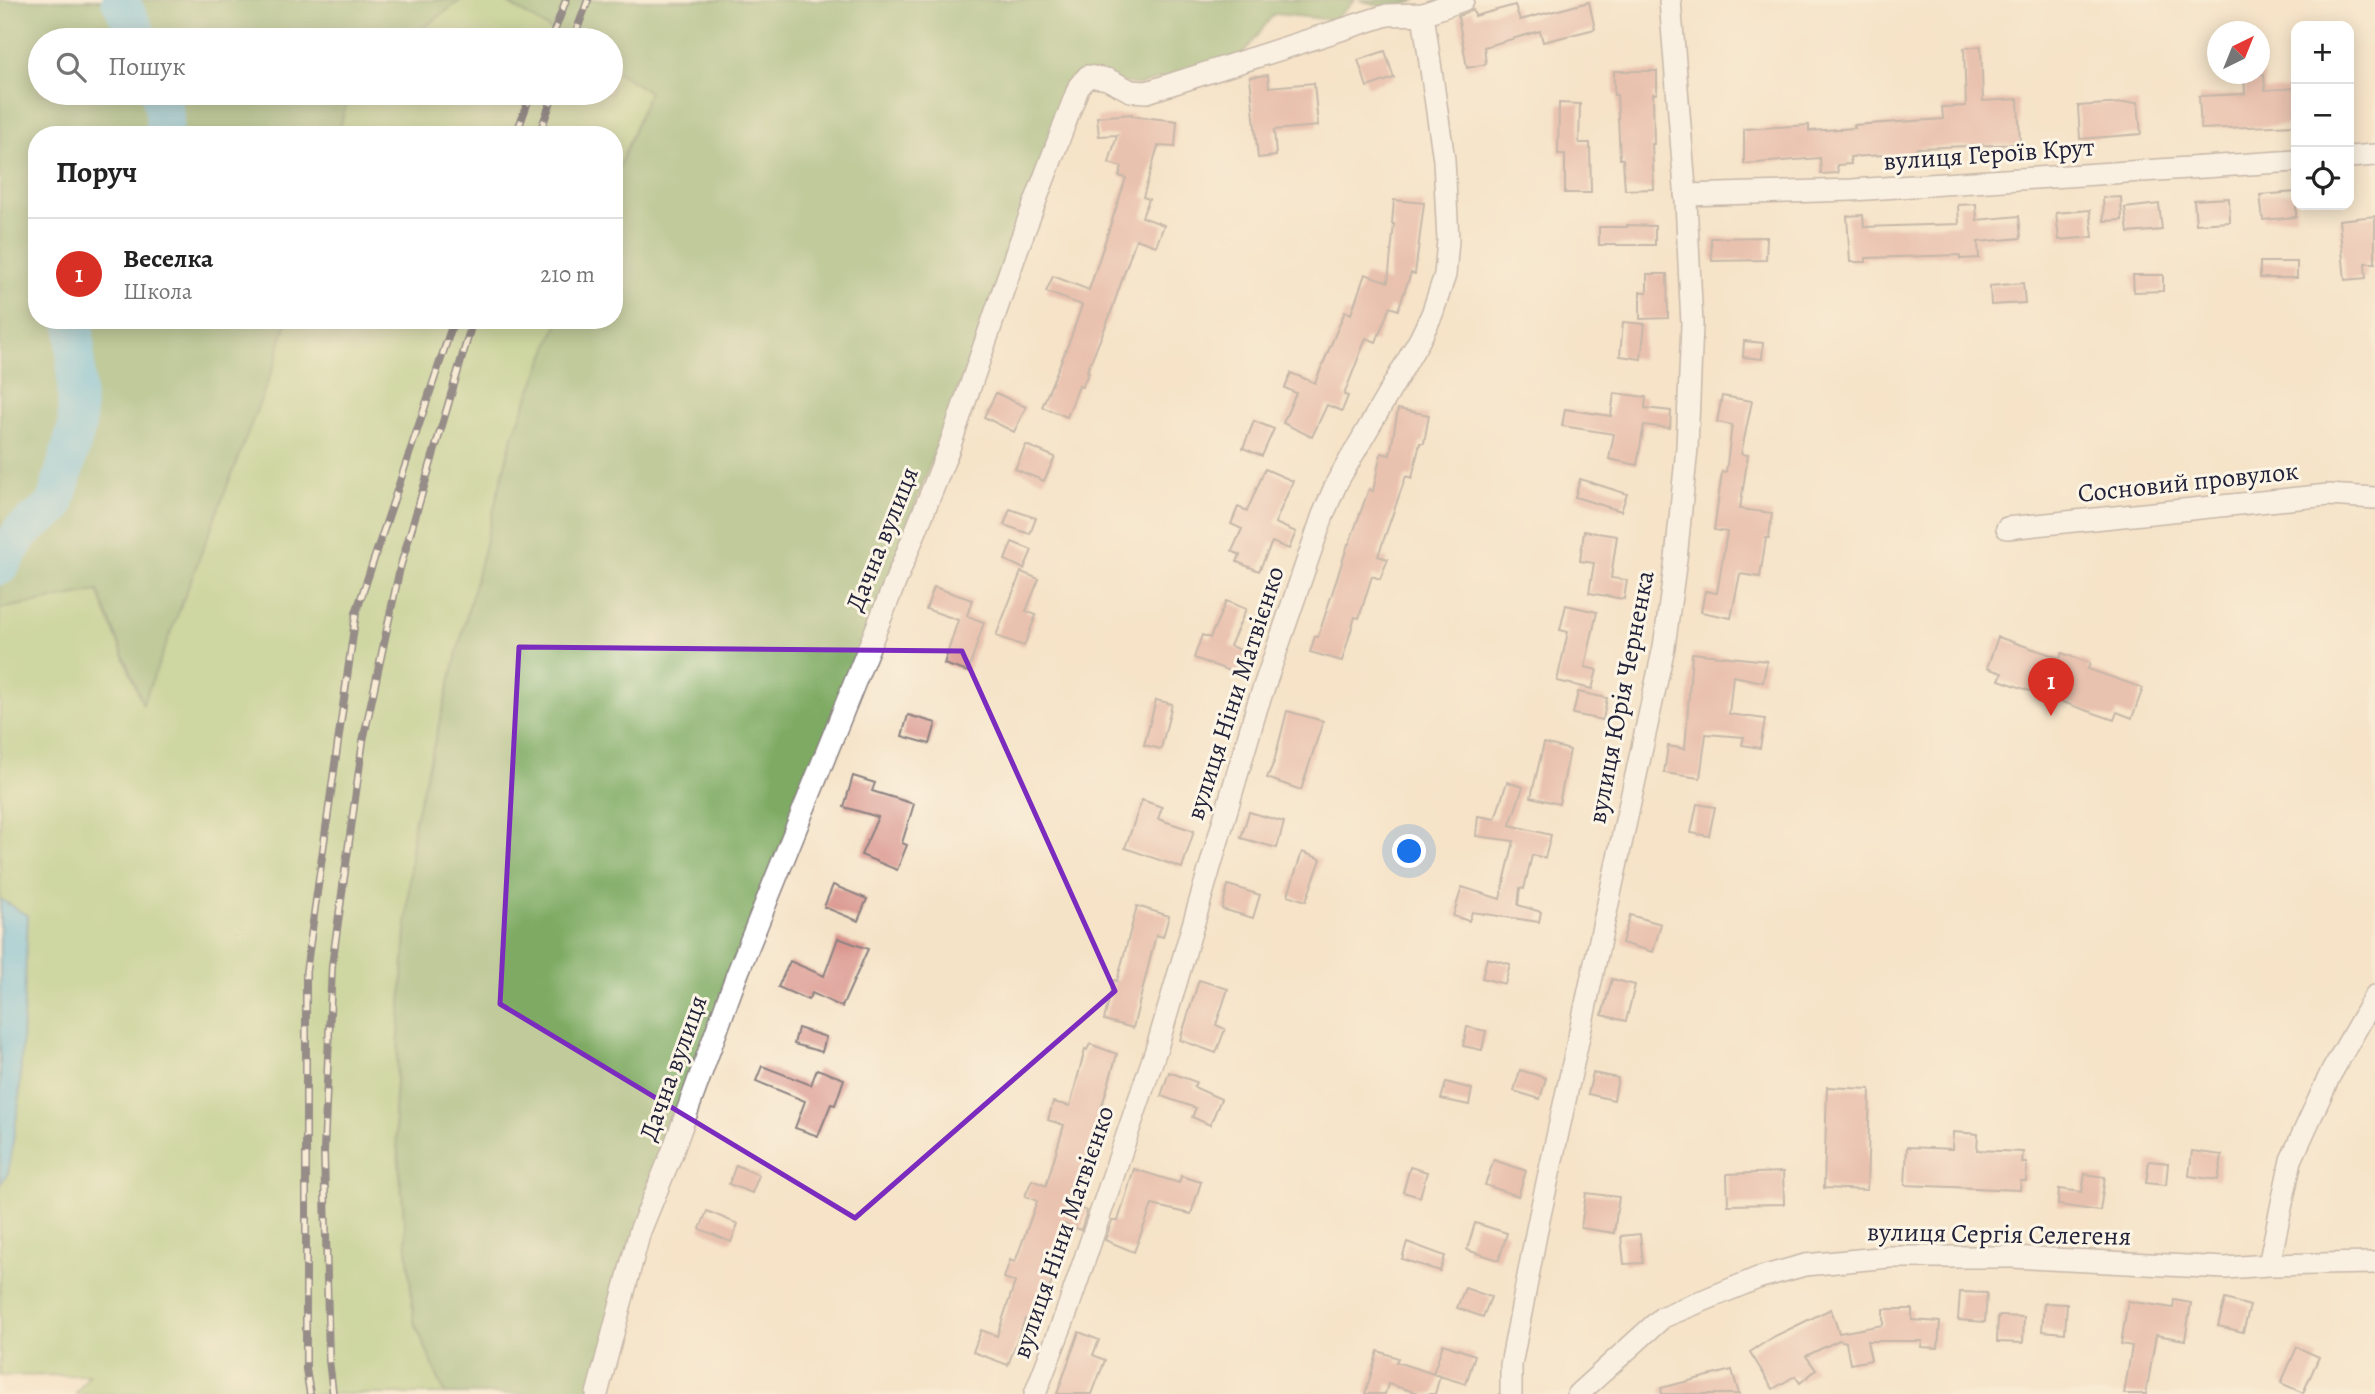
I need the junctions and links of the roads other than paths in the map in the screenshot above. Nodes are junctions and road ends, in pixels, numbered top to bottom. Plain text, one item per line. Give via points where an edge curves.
1 (1463, 0) edge
2 (1670, 0) edge
3 (1423, 14) junction
4 (2375, 155) edge
5 (2354, 157) edge
6 (2291, 160) edge
7 (1685, 195) junction
8 (2375, 498) edge
9 (2007, 528) dead end
10 (2375, 996) edge
11 (2375, 1263) edge
12 (2269, 1265) junction
13 (597, 1394) edge
14 (1035, 1394) edge
15 (1511, 1394) edge
16 (1578, 1394) edge

1 - 3 street, Дачна вулиця
2 - 7 street, вулиця Юрія Черненка
3 - 13 street, Дачна вулиця via 1387,15 1147,92 1088,76 1079,86 948,451 736,977 640,1231
3 - 14 street, вулиця Ніни Матвієнко via 1444,160 1445,275 1420,339 1337,482 1323,515 1257,707 1158,1044
4 - 5 street
6 - 7 street, вулиця Героїв Крут via 1852,190
7 - 15 street, вулиця Юрія Черненка via 1692,324 1687,448 1664,647 1538,1224 1511,1365
8 - 9 street, Сосновий провулок via 2328,495
10 - 12 street via 2330,1075 2291,1160
11 - 12 street, вулиця Сергія Селегеня
12 - 16 street, вулиця Сергія Селегеня via 2225,1268 2012,1257 1889,1257 1805,1265 1758,1278 1663,1317

